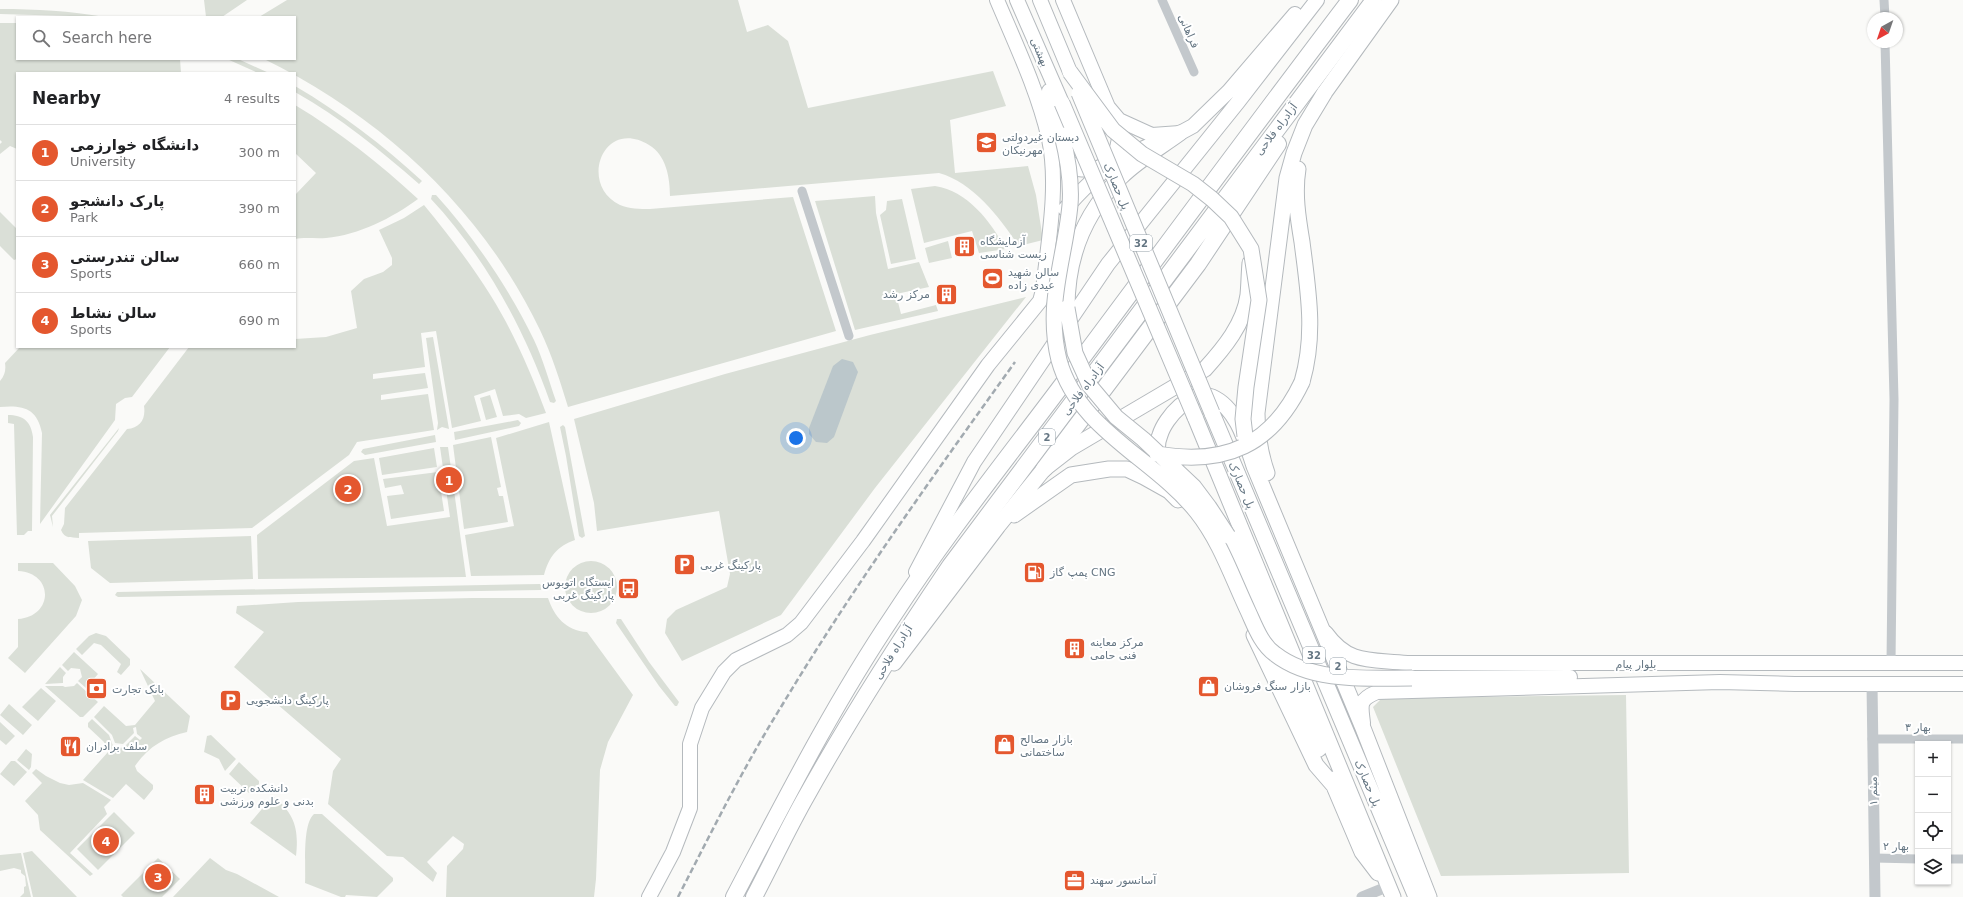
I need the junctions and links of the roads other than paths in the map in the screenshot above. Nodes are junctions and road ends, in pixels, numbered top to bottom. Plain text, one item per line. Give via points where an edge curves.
1 (997, 0) edge
2 (1017, 0) edge
3 (1040, 0) edge
4 (1063, 0) edge
5 (1162, 0) edge
6 (1310, 0) edge
7 (1317, 0) edge
8 (1350, 0) edge
9 (1375, 0) edge
10 (1391, 0) edge
11 (1884, 0) edge
12 (1885, 12) edge
13 (1037, 46) junction
14 (1885, 48) edge
15 (1070, 72) junction
16 (1194, 72) dead end
17 (1062, 103) joint
18 (1119, 120) junction
19 (1305, 125) junction
20 (1180, 133) junction
21 (1056, 138) junction
22 (802, 191) dead end
23 (1049, 233) junction
24 (1251, 249) junction
25 (848, 336) dead end
26 (1244, 436) junction
27 (1118, 441) junction
28 (1044, 469) junction
29 (1169, 491) junction
30 (1274, 515) junction
31 (998, 526) junction
32 (892, 616) junction
33 (1322, 628) junction
34 (1373, 660) junction
35 (1407, 663) junction
36 (1963, 663) edge
37 (1892, 664) junction
38 (1412, 678) joint
39 (1720, 682) junction
40 (1872, 684) junction
41 (1963, 684) edge
42 (1405, 691) junction
43 (1377, 692) junction
44 (854, 717) junction
45 (1363, 728) junction
46 (1872, 739) junction
47 (1963, 739) edge
48 (1915, 741) edge
49 (1941, 741) edge
50 (1335, 788) junction
51 (1874, 858) junction
52 (1915, 858) edge
53 (1951, 859) edge
54 (1963, 859) edge
55 (1391, 892) edge
56 (649, 897) edge
57 (734, 897) edge
58 (754, 897) edge
59 (1362, 897) edge
60 (1416, 897) edge
61 (1429, 897) edge
62 (1875, 897) edge

1 - 21 main road
2 - 13 main road, بهشتى / 32
3 - 15 main road, بهشتى / 32
4 - 18 main road via 1108,107
5 - 16 street, فراهانی
6 - 20 main road via 1301,6 1229,91 1193,126
7 - 32 main road via 1108,264 1036,368 974,462
8 - 32 highway, آزادراه فلاحی / 2 via 1002,462
9 - 28 highway via 1348,47 1269,157 1198,264
9 - 44 highway, آزادراه فلاحی / 2 via 950,566 909,626
10 - 19 highway via 1325,92
11 - 12 street
13 - 17 main road, بهشتى / 32
13 - 21 main road
14 - 37 street via 1894,399
15 - 24 highway, bridge via 1114,130 1142,154 1193,184 1212,199 1231,218
15 - 60 highway, پل حصارک / 32, bridge
17 - 55 highway, پل حصارک / 32, bridge
18 - 20 main road via 1152,135
18 - 21 main road via 1119,147 1111,159 1098,169 1078,169 1059,153
19 - 27 highway, bridge via 1296,181 1311,319 1310,351 1302,382 1293,401 1275,424 1257,440 1237,450 1202,457 1172,457 1148,452
19 - 30 highway via 1287,178 1257,413 1257,432 1273,492
20 - 23 main road via 1127,154 1100,172 1066,208
20 - 50 highway, bridge via 1122,176 1099,200 1087,219 1070,272 1067,308 1075,353 1090,386 1116,417 1194,487 1228,536
21 - 23 main road
21 - 27 highway, bridge via 1070,171 1066,231 1054,297 1053,322 1059,361 1072,389 1088,412
22 - 25 street
23 - 56 main road via 1040,301 988,365 863,541 801,622 787,635 736,660 715,684 702,708 690,744 690,808 673,852
24 - 26 highway, bridge via 1259,300 1246,387
24 - 28 highway via 1248,296 1240,320 1230,341 1205,370 1083,441
26 - 29 highway via 1229,411 1211,396 1201,396 1184,402 1167,422 1160,435 1157,450 1160,471
26 - 30 highway, 2
27 - 38 highway, bridge via 1184,497 1205,522 1223,555 1260,637 1274,654 1292,664 1321,673 1352,678
28 - 31 highway
29 - 31 highway via 1127,469 1109,468 1071,475
29 - 50 highway via 1200,525 1316,765
30 - 33 highway, 2
31 - 44 highway
32 - 57 highway, آزادراه فلاحی / 2 via 799,774
33 - 34 main road, بلوار پیام via 1343,652
33 - 45 highway, 2
34 - 35 main road, بلوار پیام
34 - 43 main road via 1380,666 1384,675
35 - 37 main road, بلوار پیام
35 - 42 main road via 1399,668 1395,676 1397,685
36 - 37 main road, بلوار پیام
38 - 39 main road via 1673,676
39 - 40 main road, بلوار پیام
39 - 42 main road, بلوار پیام
40 - 41 main road, بلوار پیام
40 - 46 street, میثم ۱
42 - 43 main road, بلوار پیام
43 - 45 main road via 1363,699
44 - 58 highway, آزادراه فلاحی / 2 via 806,796
45 - 61 highway, 2
46 - 48 street, بهار ۳
46 - 51 street, میثم ۱
47 - 49 street, بهار ۳
50 - 55 highway via 1362,852
51 - 52 street, بهار ۲
51 - 62 street, میثم ۱
53 - 54 street
55 - 59 street

